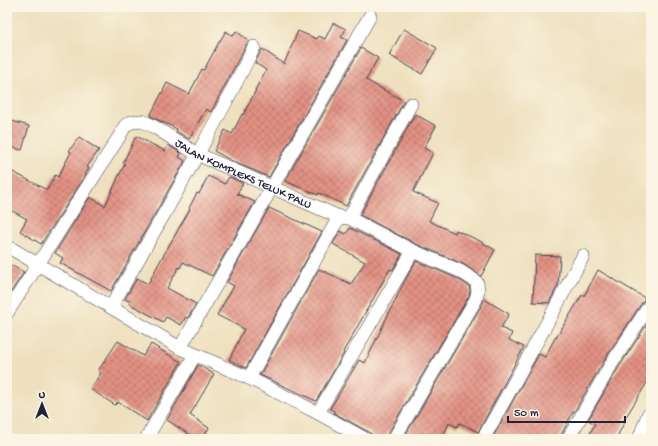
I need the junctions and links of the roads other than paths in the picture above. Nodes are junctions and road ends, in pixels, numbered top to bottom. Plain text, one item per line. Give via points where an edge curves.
1 (370, 16) dead end
2 (254, 47) dead end
3 (411, 104) dead end
4 (197, 154) junction
5 (272, 188) junction
6 (344, 218) junction
7 (7, 246) edge
8 (413, 251) junction
9 (583, 256) dead end
10 (38, 263) junction
11 (651, 303) edge
12 (111, 307) junction
13 (7, 313) edge
14 (180, 348) junction
15 (196, 354) junction
16 (249, 378) junction
17 (318, 413) junction
18 (648, 415) dead end
19 (146, 439) edge
20 (365, 439) edge
21 (394, 439) edge
22 (483, 439) edge
23 (568, 439) edge
24 (639, 439) edge

1 - 5 street
2 - 4 street
3 - 6 street
4 - 5 street, JALAN KOMPLEKS TELUK PALU
4 - 10 street, JALAN KOMPLEKS TELUK PALU via 142,121 128,123
4 - 12 street
5 - 6 street, JALAN KOMPLEKS TELUK PALU
5 - 14 street
6 - 8 street, JALAN KOMPLEKS TELUK PALU
6 - 16 street
7 - 10 street
8 - 17 street
8 - 21 street, JALAN KOMPLEKS TELUK PALU via 460,271 477,283 478,291 466,317
9 - 22 street
10 - 12 street
10 - 13 street, JALAN KOMPLEKS TELUK PALU
11 - 23 street via 612,363
12 - 14 street
14 - 15 street
15 - 16 street
15 - 19 street
16 - 17 street
17 - 20 street
18 - 24 street

